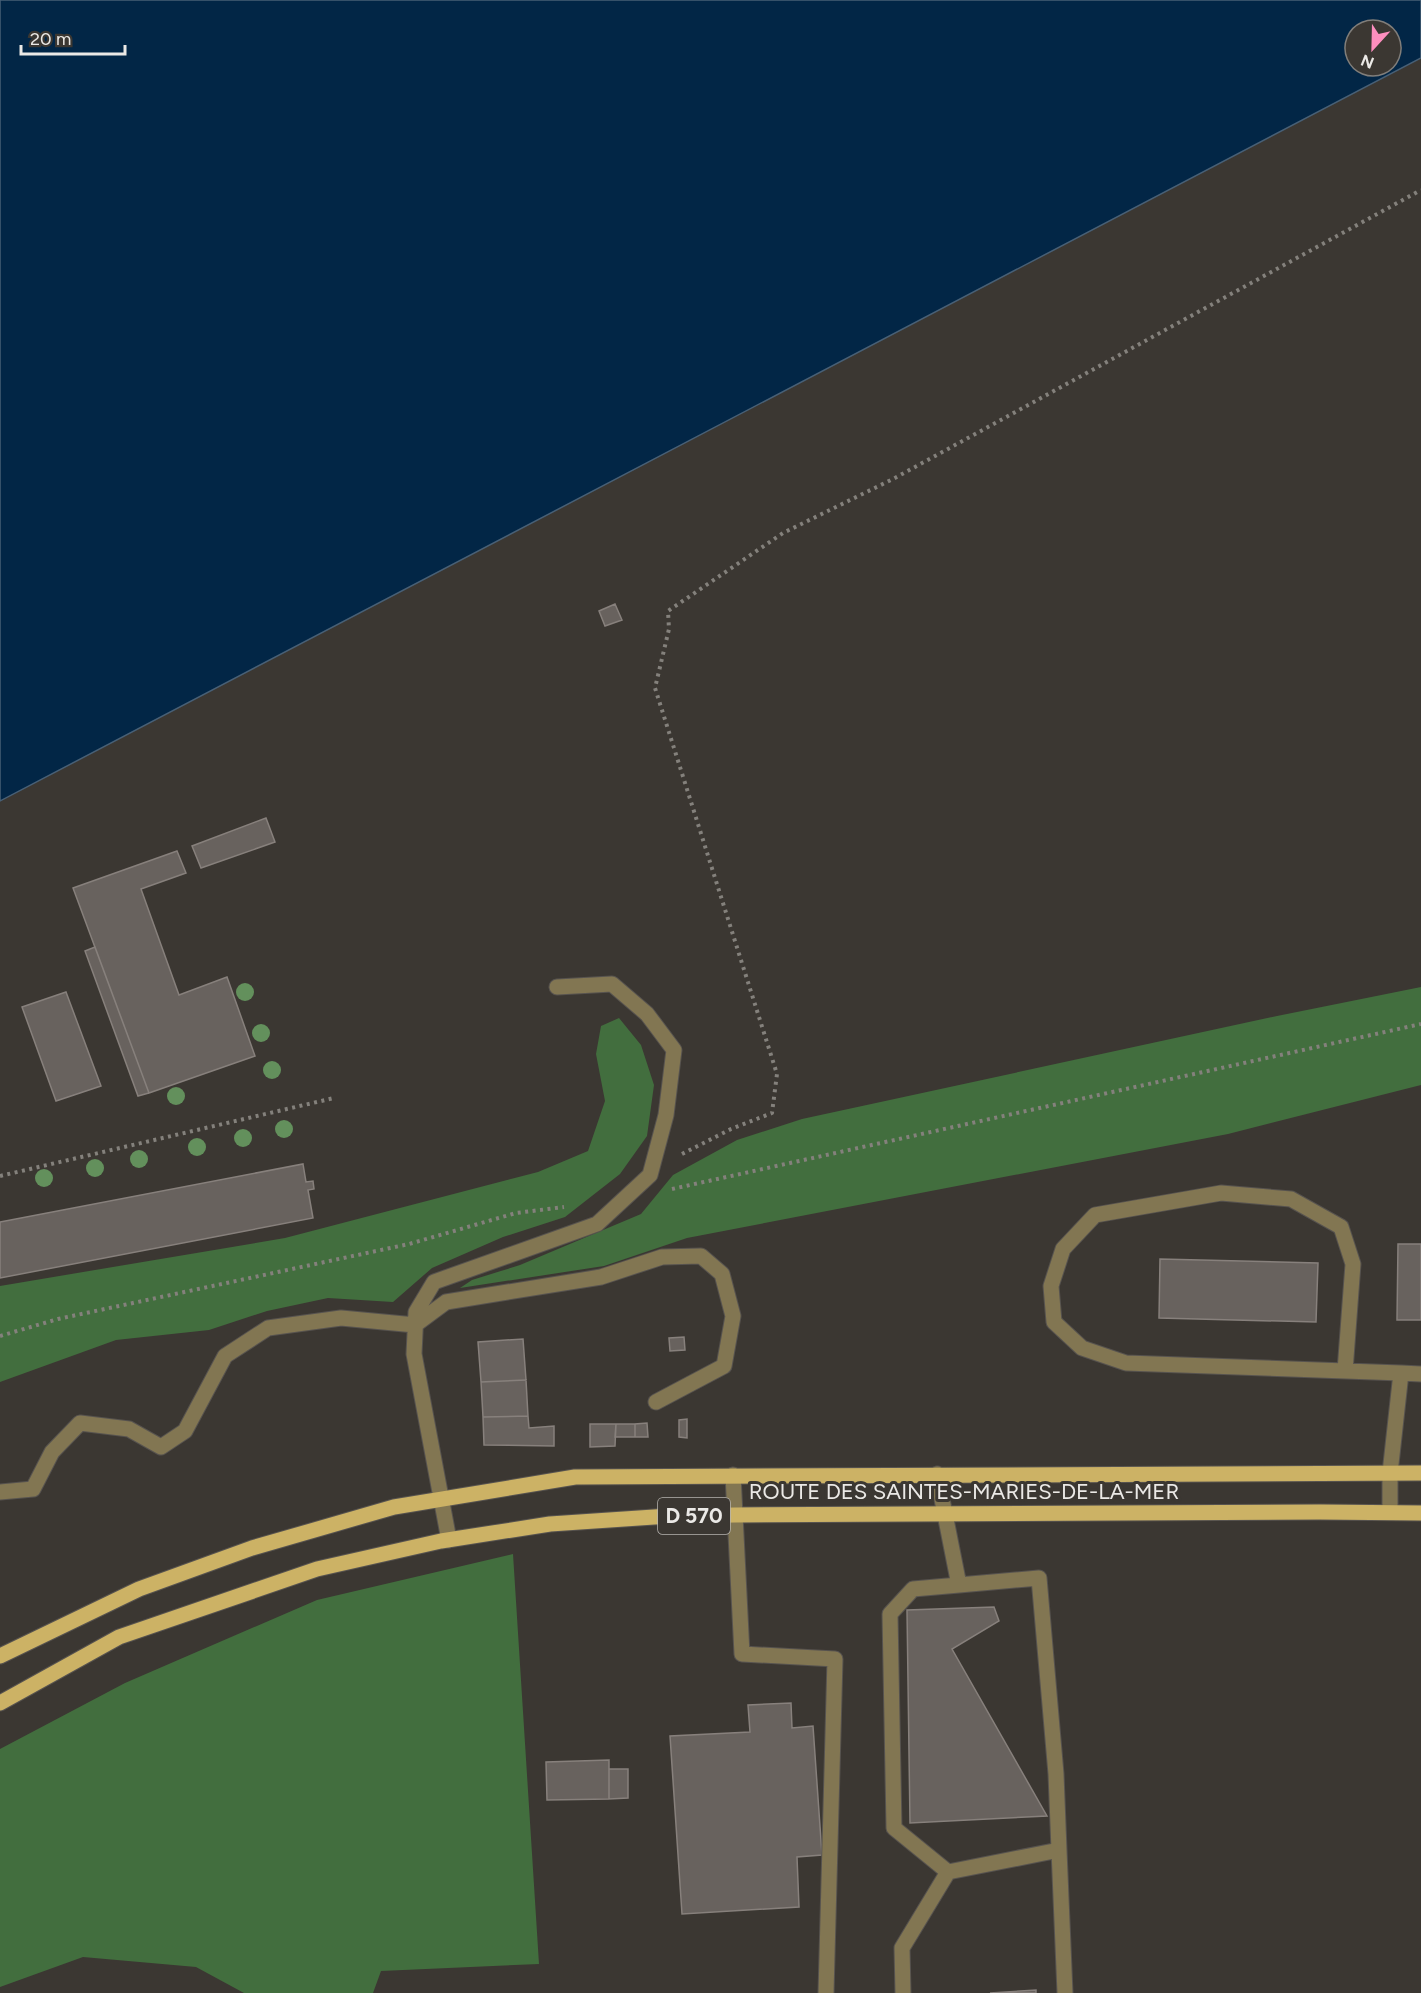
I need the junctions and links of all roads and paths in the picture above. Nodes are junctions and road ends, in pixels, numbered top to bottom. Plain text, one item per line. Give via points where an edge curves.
1 (1421, 190) edge
2 (557, 987) dead end
3 (1421, 1024) edge
4 (334, 1098) dead end
5 (652, 1169) junction
6 (0, 1176) edge
7 (703, 1182) dead end
8 (409, 1244) dead end
9 (415, 1325) junction
10 (0, 1336) edge
11 (1345, 1371) junction
12 (1401, 1373) junction
13 (1421, 1374) edge
14 (656, 1402) dead end
15 (1390, 1473) junction
16 (1421, 1473) edge
17 (937, 1474) junction
18 (733, 1475) junction
19 (0, 1492) edge
20 (443, 1499) junction
21 (1390, 1512) junction
22 (1421, 1513) edge
23 (944, 1514) junction
24 (735, 1515) junction
25 (449, 1540) junction
26 (959, 1585) junction
27 (0, 1656) edge
28 (0, 1703) edge
29 (1059, 1850) junction
30 (948, 1872) junction
31 (826, 1993) edge
32 (903, 1993) edge
33 (1065, 1993) edge

1 - 5 path via 893,479 783,533 668,611 669,629 655,688 777,1074 772,1113
2 - 5 lane via 612,984 647,1014 674,1050 666,1115
3 - 7 path
4 - 6 path
5 - 9 lane via 597,1224 434,1282 416,1312
8 - 10 path via 58,1319
9 - 14 lane via 446,1302 602,1277 662,1257 700,1256 722,1274 733,1316 724,1366
9 - 19 lane via 341,1318 268,1328 225,1356 185,1431 161,1447 129,1429 80,1423 52,1452 33,1489
9 - 20 lane via 414,1354
11 - 11 lane via 1353,1264 1341,1227 1291,1199 1221,1193 1095,1215 1063,1249 1051,1286 1054,1322 1082,1348 1126,1363
11 - 12 lane
12 - 13 lane
12 - 15 lane
15 - 16 main road, ROUTE DES SAINTES-MARIES-DE-LA-MER / D 570
15 - 17 main road, ROUTE DES SAINTES-MARIES-DE-LA-MER / D 570
15 - 21 lane
17 - 18 main road, ROUTE DES SAINTES-MARIES-DE-LA-MER / D 570
17 - 23 lane
18 - 20 main road, ROUTE DES SAINTES-MARIES-DE-LA-MER / D 570 via 575,1477
18 - 24 lane
20 - 25 lane
20 - 27 main road, ROUTE DES SAINTES-MARIES-DE-LA-MER / D 570 via 394,1507 252,1548 139,1589
21 - 22 main road, ROUTE DES SAINTES-MARIES-DE-LA-MER / D 570
21 - 23 main road, ROUTE DES SAINTES-MARIES-DE-LA-MER / D 570
23 - 24 main road, ROUTE DES SAINTES-MARIES-DE-LA-MER / D 570
23 - 26 lane
24 - 25 main road, ROUTE DES SAINTES-MARIES-DE-LA-MER / D 570 via 550,1524
24 - 31 lane via 742,1654 835,1659
25 - 28 main road, ROUTE DES SAINTES-MARIES-DE-LA-MER / D 570 via 317,1569 119,1637
26 - 29 lane via 1039,1578
26 - 30 lane via 913,1589 890,1614 894,1828
29 - 30 lane
29 - 33 lane
30 - 32 lane via 902,1948

